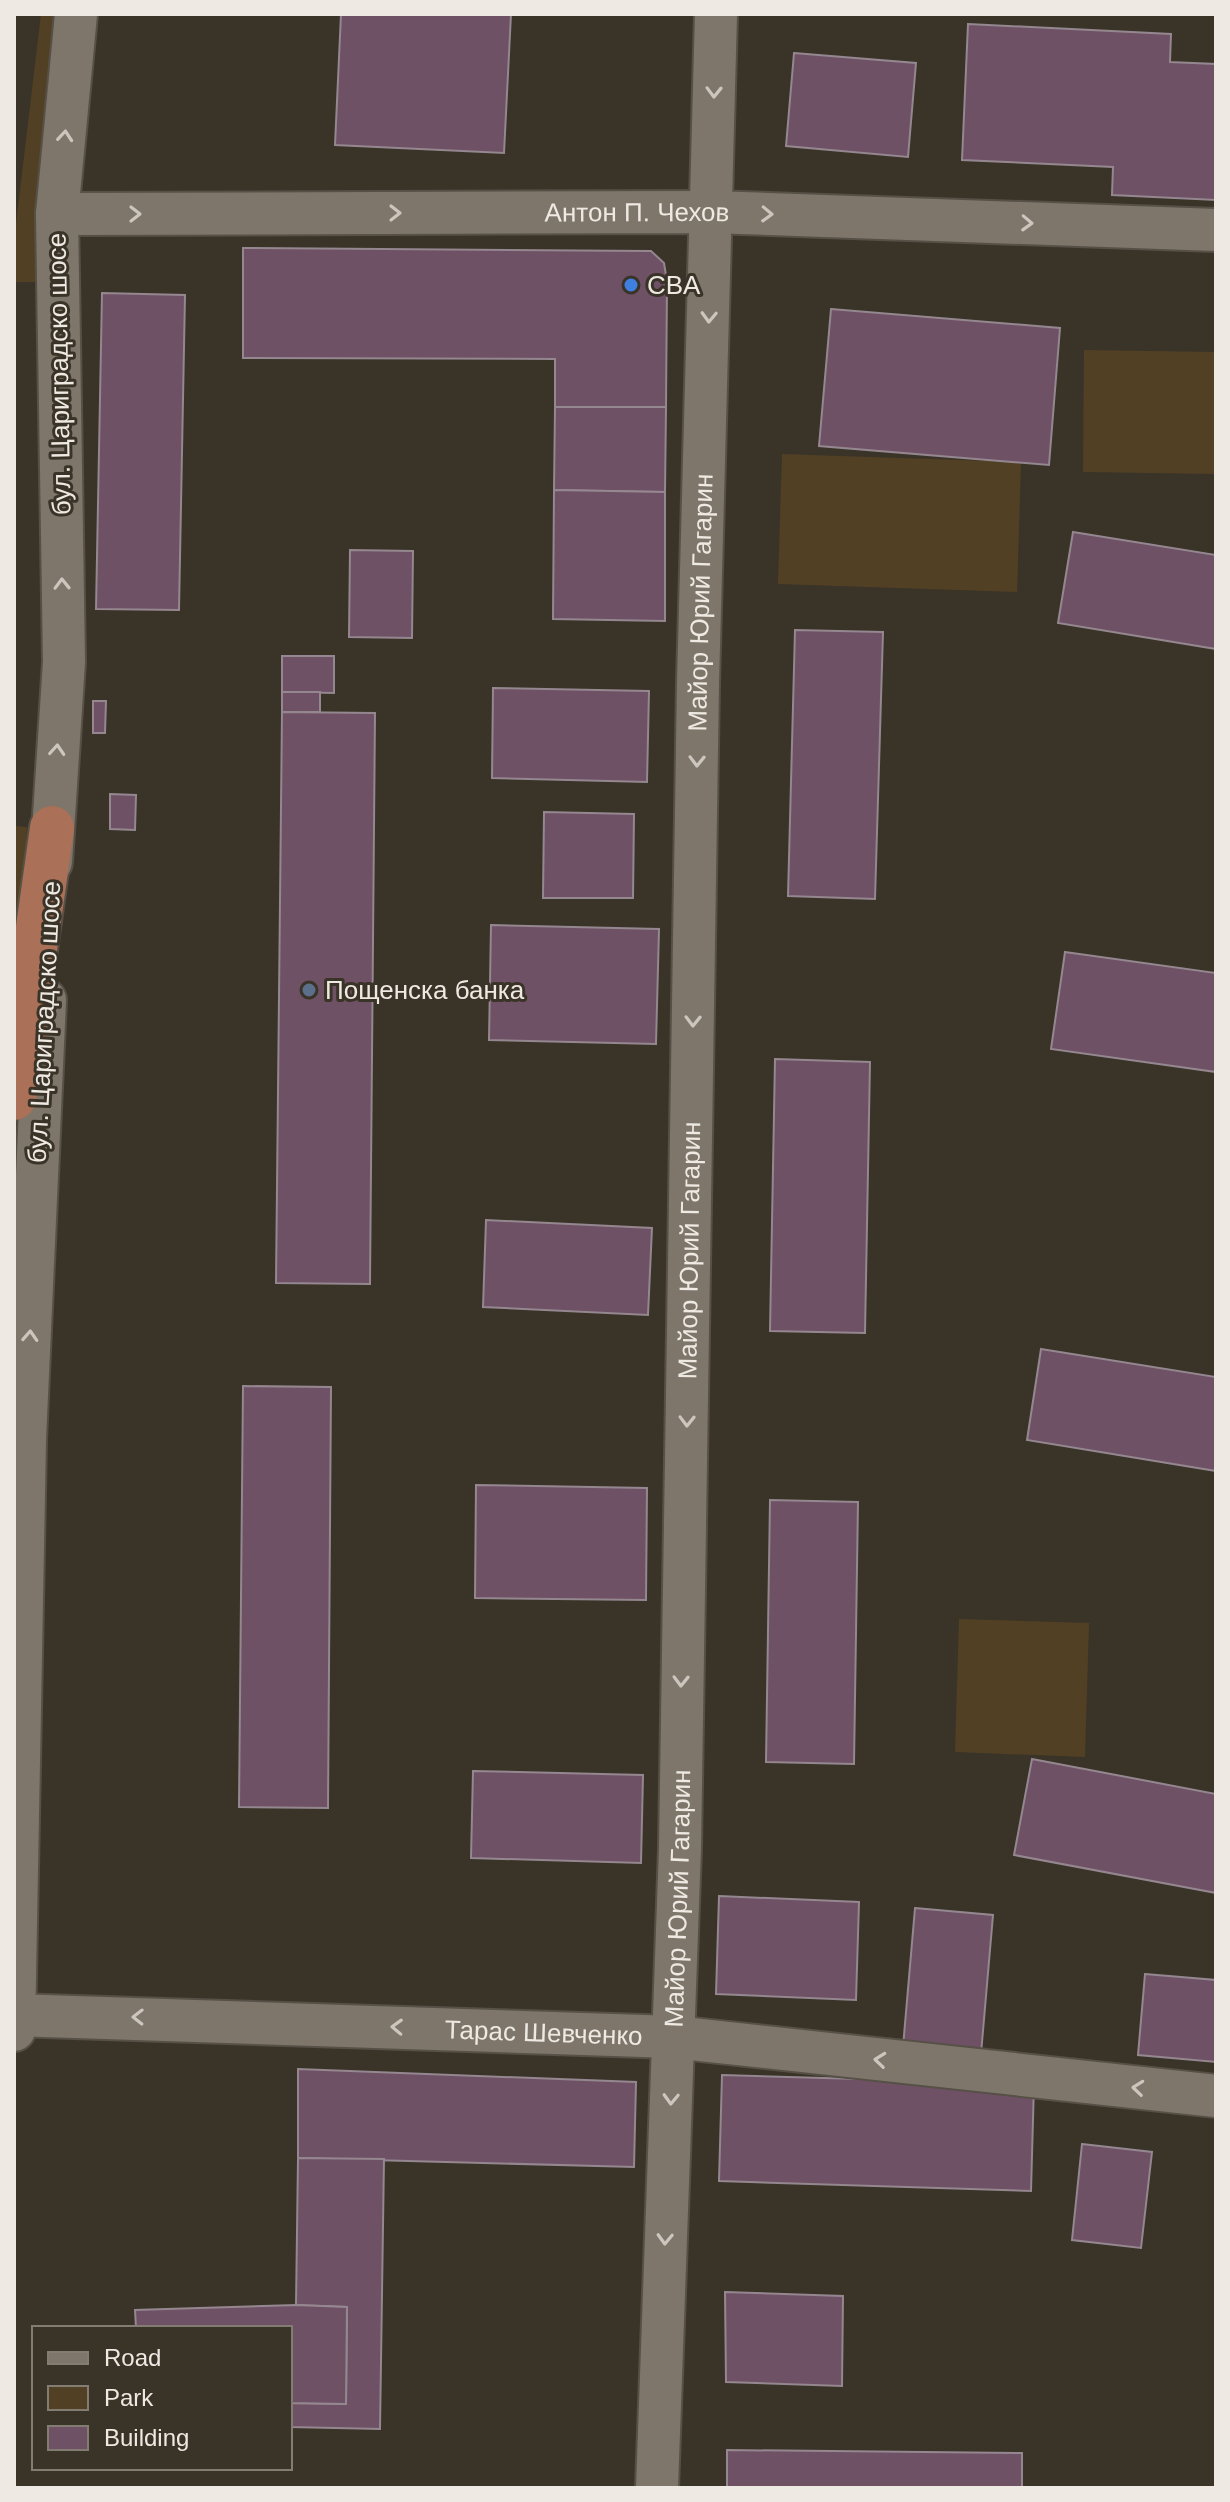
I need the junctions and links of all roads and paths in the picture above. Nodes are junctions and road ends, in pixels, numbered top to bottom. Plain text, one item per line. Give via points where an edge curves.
1 (76, 14) edge
2 (716, 14) edge
3 (712, 212) junction
4 (57, 214) junction
5 (1216, 230) edge
6 (52, 828) junction
7 (14, 1098) edge
8 (14, 2015) edge
9 (14, 2030) edge
10 (673, 2037) junction
11 (1216, 2096) edge
12 (657, 2488) edge

4 -> 1 street, бул. Цариградско шосе
2 -> 3 street, Майор Юрий Гагарин
4 -> 3 street, Антон П. Чехов
3 -> 5 street, Антон П. Чехов
3 -> 10 street, Майор Юрий Гагарин
6 -> 4 street, бул. Цариградско шосе via 64,662
6 - 7 highway
8 -> 6 street, бул. Цариградско шосе via 25,1439
8 - 9 street, бул. Цариградско шосе
10 -> 8 street, Тарас Шевченко
11 -> 10 street, Тарас Шевченко
10 -> 12 street, Майор Юрий Гагарин

